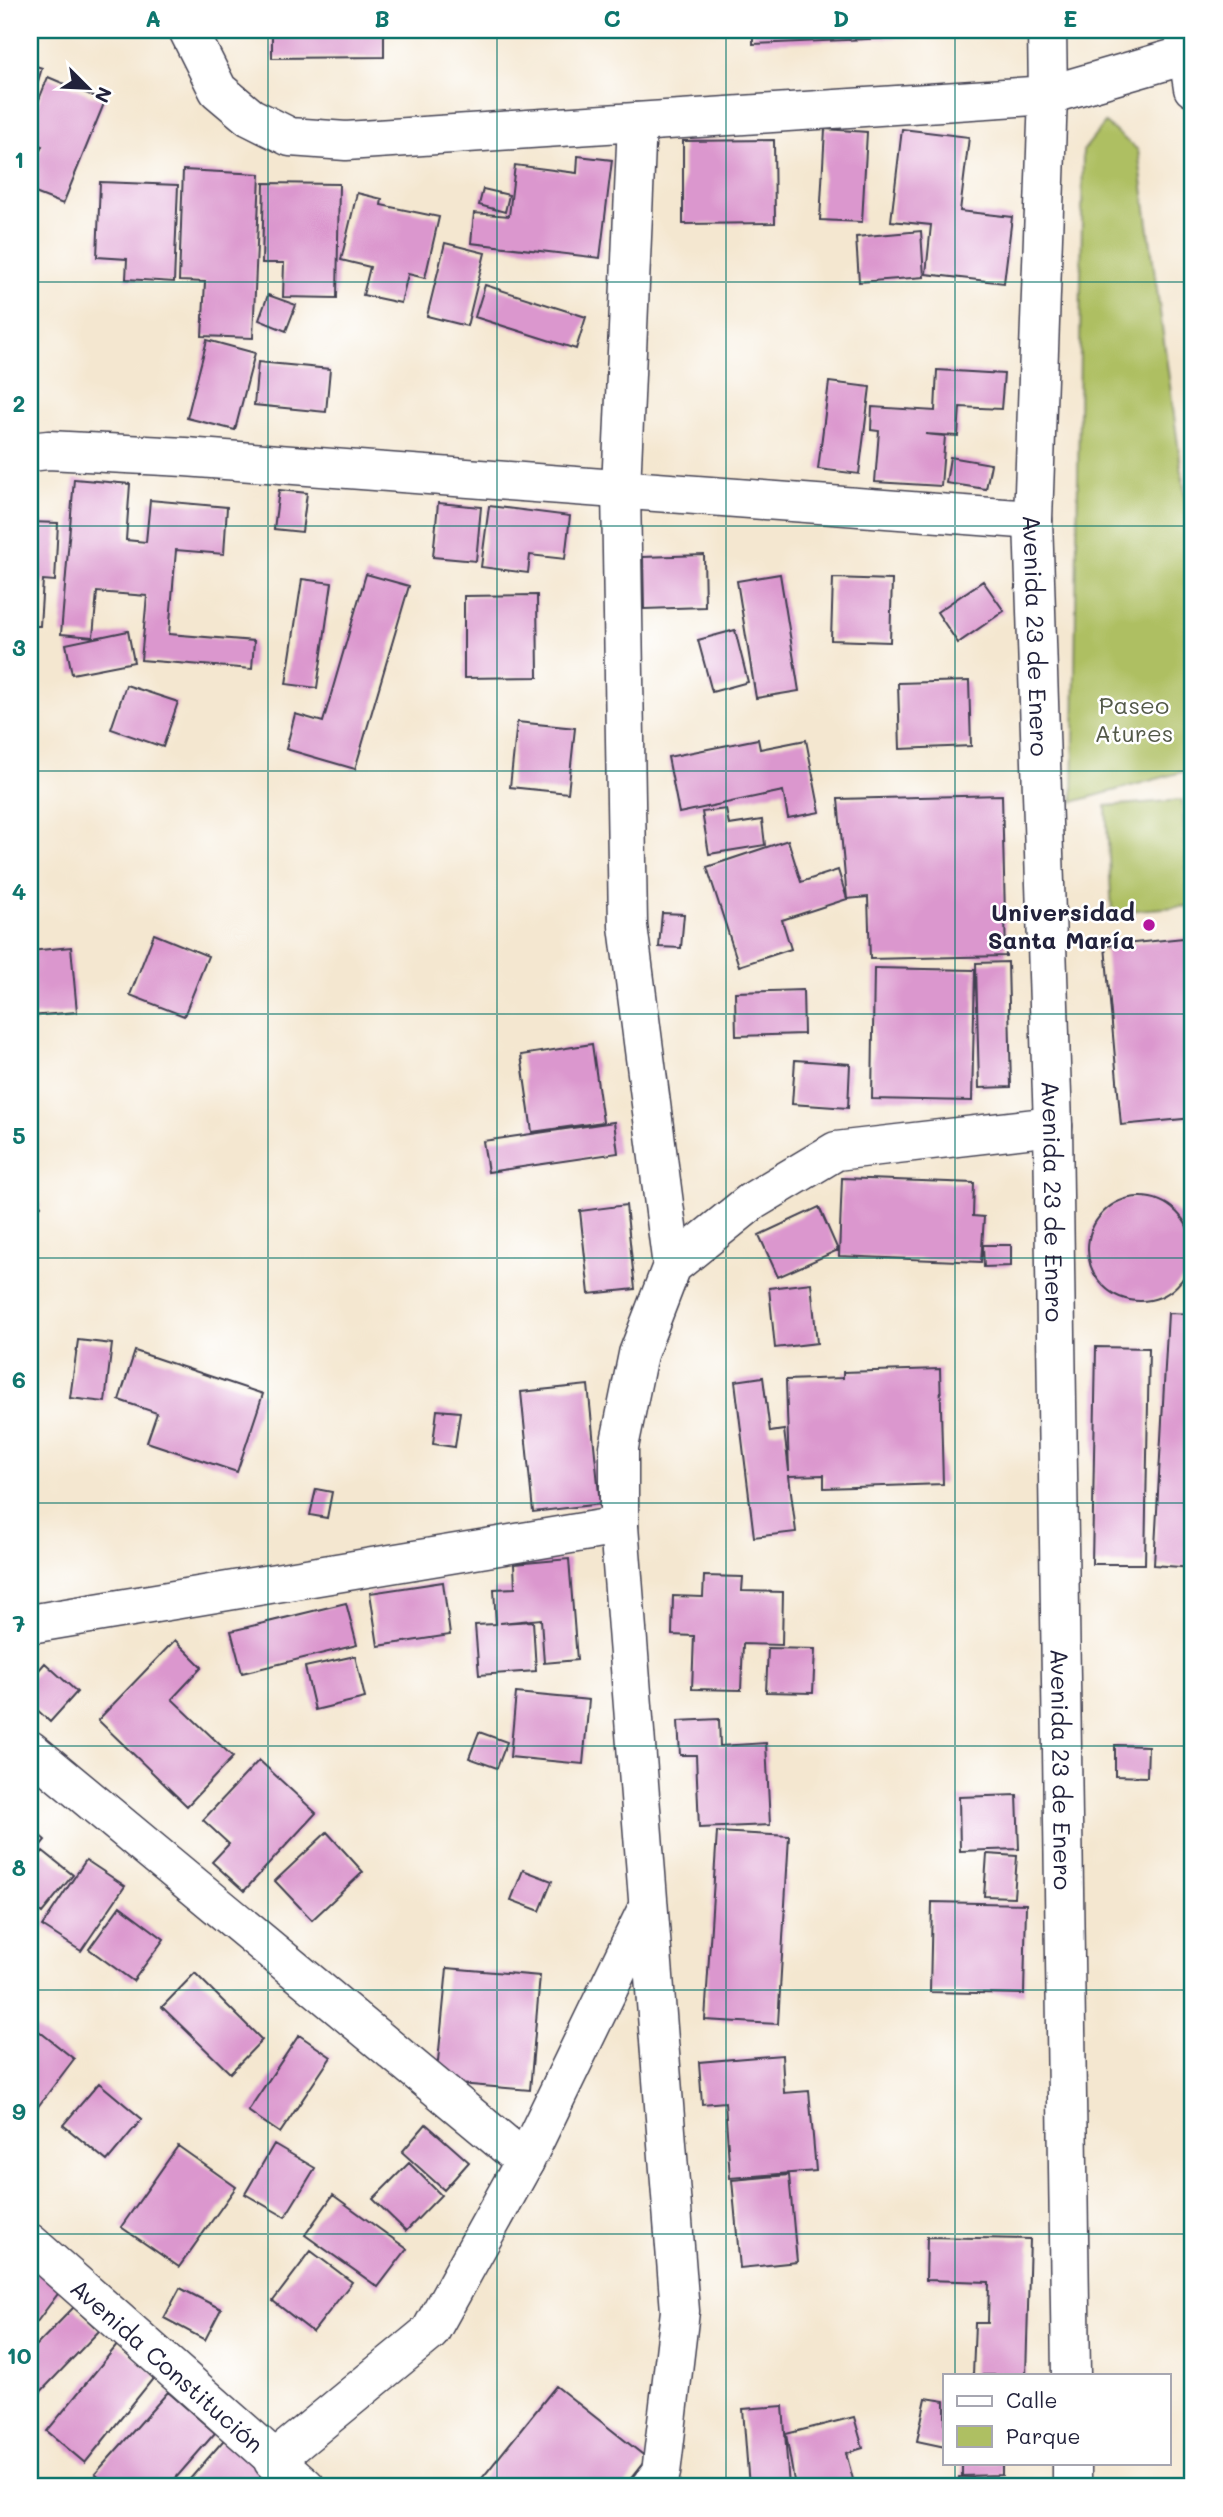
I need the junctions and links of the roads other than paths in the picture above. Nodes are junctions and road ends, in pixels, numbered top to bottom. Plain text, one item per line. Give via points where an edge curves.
1 (188, 30) edge
2 (1047, 30) edge
3 (1190, 56) edge
4 (1048, 94) junction
5 (637, 122) junction
6 (30, 452) edge
7 (621, 489) junction
8 (1033, 520) junction
9 (1053, 1126) junction
10 (672, 1266) junction
11 (618, 1526) junction
12 (30, 1624) edge
13 (30, 1750) edge
14 (649, 1905) junction
15 (525, 2161) junction
16 (30, 2243) edge
17 (1071, 2374) edge
18 (273, 2461) junction
19 (1072, 2464) edge
20 (306, 2487) edge
21 (650, 2487) edge
22 (1072, 2487) edge

1 - 5 street via 218,90 250,117 290,137 346,141
2 - 4 street, Avenida 23 de Enero
3 - 4 street
4 - 5 street
4 - 8 street, Avenida 23 de Enero
5 - 7 street
6 - 7 street via 185,457
7 - 8 street
7 - 10 street via 628,926
8 - 9 street, Avenida 23 de Enero
9 - 10 street via 836,1152 751,1202
9 - 17 street, Avenida 23 de Enero
10 - 11 street via 638,1354 624,1421 619,1447
11 - 12 street
11 - 14 street
13 - 15 street
14 - 15 street
14 - 21 street via 680,2311 661,2473
15 - 18 street via 429,2332
16 - 18 street, Avenida Constitución
18 - 20 street, Avenida Constitución
19 - 22 street

